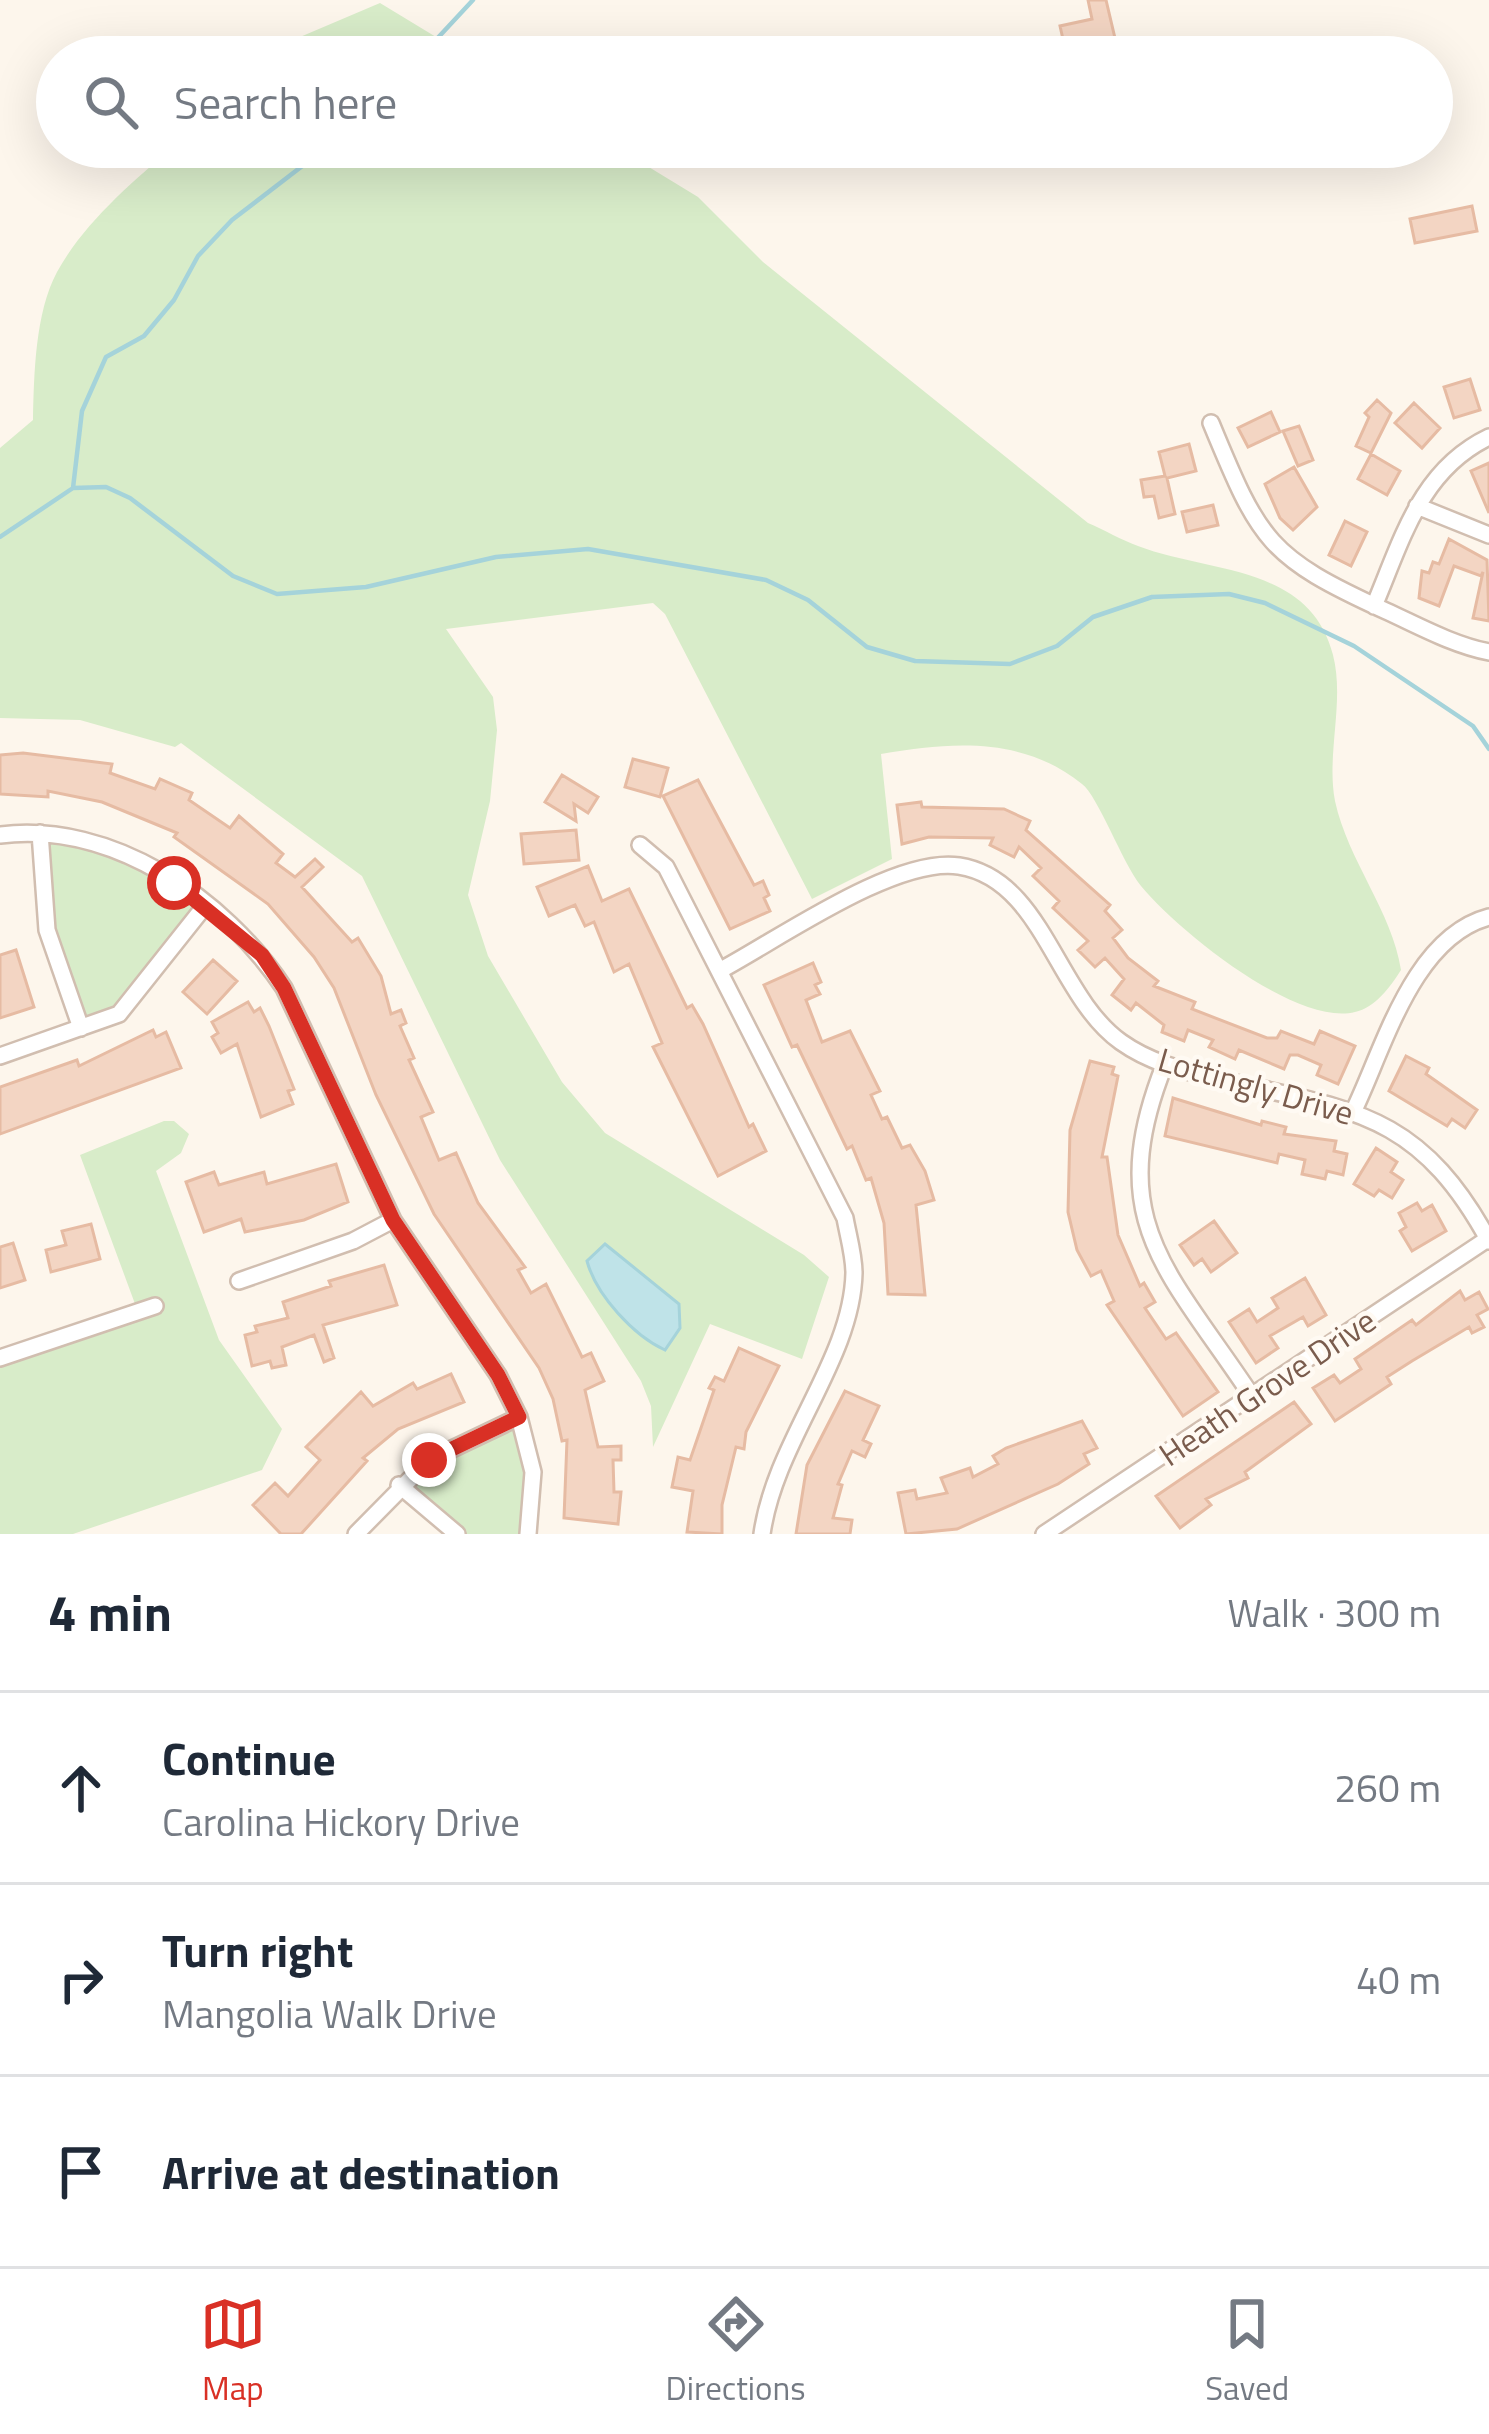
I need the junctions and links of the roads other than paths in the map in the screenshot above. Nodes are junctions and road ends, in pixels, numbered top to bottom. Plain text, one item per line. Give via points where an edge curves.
1 (1211, 423) dead end
2 (1489, 437) edge
3 (1417, 506) junction
4 (1489, 535) edge
5 (1374, 606) junction
6 (1489, 652) edge
7 (40, 832) junction
8 (0, 835) edge
9 (640, 844) dead end
10 (204, 907) junction
11 (1489, 917) edge
12 (719, 971) junction
13 (81, 1028) junction
14 (0, 1056) edge
15 (1163, 1066) junction
16 (1354, 1111) junction
17 (393, 1220) junction
18 (1488, 1239) edge
19 (238, 1281) dead end
20 (155, 1306) dead end
21 (0, 1358) edge
22 (1251, 1395) junction
23 (519, 1417) junction
24 (400, 1485) junction
25 (356, 1534) edge
26 (457, 1534) edge
27 (528, 1534) edge
28 (762, 1534) edge
29 (1044, 1534) edge

1 - 5 street via 1250,511 1288,562
2 - 3 street via 1438,470
3 - 4 street
3 - 5 street
5 - 6 street
7 - 8 street
7 - 10 street via 144,862
7 - 13 street via 47,930
9 - 12 street via 666,867
10 - 13 street via 125,1009
10 - 17 street via 262,955 284,988
11 - 16 street via 1440,947 1416,979
12 - 15 street, Lottingly Drive via 881,884 957,865 1021,902 1089,1012
12 - 28 street via 845,1218 854,1271 840,1339 780,1463
13 - 14 street
15 - 16 street, Lottingly Drive
15 - 22 street via 1137,1150 1146,1230
16 - 18 street, Lottingly Drive via 1445,1170
17 - 19 street
17 - 23 street
18 - 22 street, Heath Grove Drive
20 - 21 street
22 - 29 street, Heath Grove Drive
23 - 24 street via 429,1460
23 - 27 street via 533,1472
24 - 25 street
24 - 26 street

